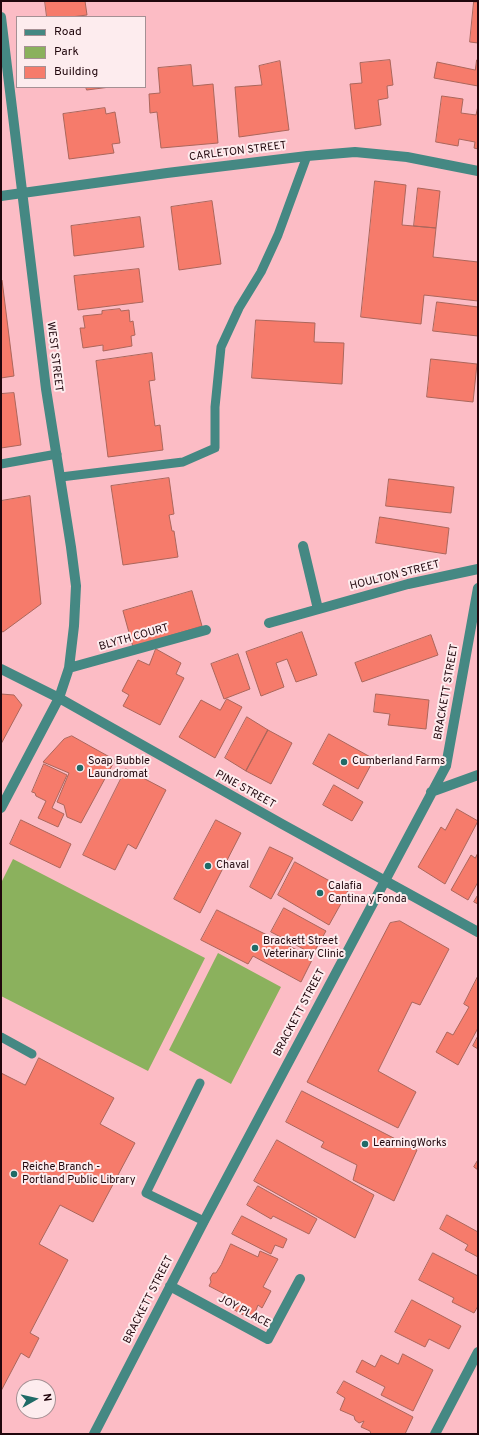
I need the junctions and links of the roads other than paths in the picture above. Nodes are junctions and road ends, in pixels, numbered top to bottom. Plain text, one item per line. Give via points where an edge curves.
1 (1, 17) edge
2 (307, 156) junction
3 (478, 171) edge
4 (22, 194) junction
5 (1, 196) edge
6 (57, 454) junction
7 (1, 464) edge
8 (61, 477) junction
9 (303, 546) dead end
10 (478, 569) edge
11 (478, 588) edge
12 (318, 609) junction
13 (269, 623) dead end
14 (206, 630) dead end
15 (69, 668) junction
16 (1, 669) edge
17 (59, 698) junction
18 (478, 775) edge
19 (431, 792) junction
20 (1, 808) edge
21 (384, 881) junction
22 (478, 932) edge
23 (1, 1037) edge
24 (32, 1054) dead end
25 (200, 1083) dead end
26 (204, 1221) junction
27 (300, 1279) dead end
28 (170, 1286) junction
29 (478, 1352) edge
30 (94, 1434) edge
31 (435, 1434) edge

1 - 4 street, WEST STREET
2 - 3 street, CARLETON STREET via 355,152 407,157
2 - 4 street, CARLETON STREET
2 - 8 lane via 278,235 221,347 215,407 215,448 183,462
4 - 5 street, CARLETON STREET
4 - 6 street, WEST STREET via 46,389
6 - 7 lane
6 - 8 street, WEST STREET
8 - 15 street, WEST STREET via 76,586
9 - 12 street
10 - 12 street, HOULTON STREET via 408,584
11 - 19 street, BRACKETT STREET via 446,766
12 - 13 street, HOULTON STREET
14 - 15 street, BLYTH COURT
15 - 17 street, WEST STREET
16 - 17 street, PINE STREET
17 - 20 street, WEST STREET
17 - 21 street, PINE STREET
18 - 19 street
19 - 21 street, BRACKETT STREET
21 - 22 street, PINE STREET
21 - 26 street, BRACKETT STREET
23 - 24 lane
25 - 26 lane via 146,1192
26 - 28 street, BRACKETT STREET
27 - 28 street, JOY PLACE via 268,1339
28 - 30 street, BRACKETT STREET
29 - 31 street

